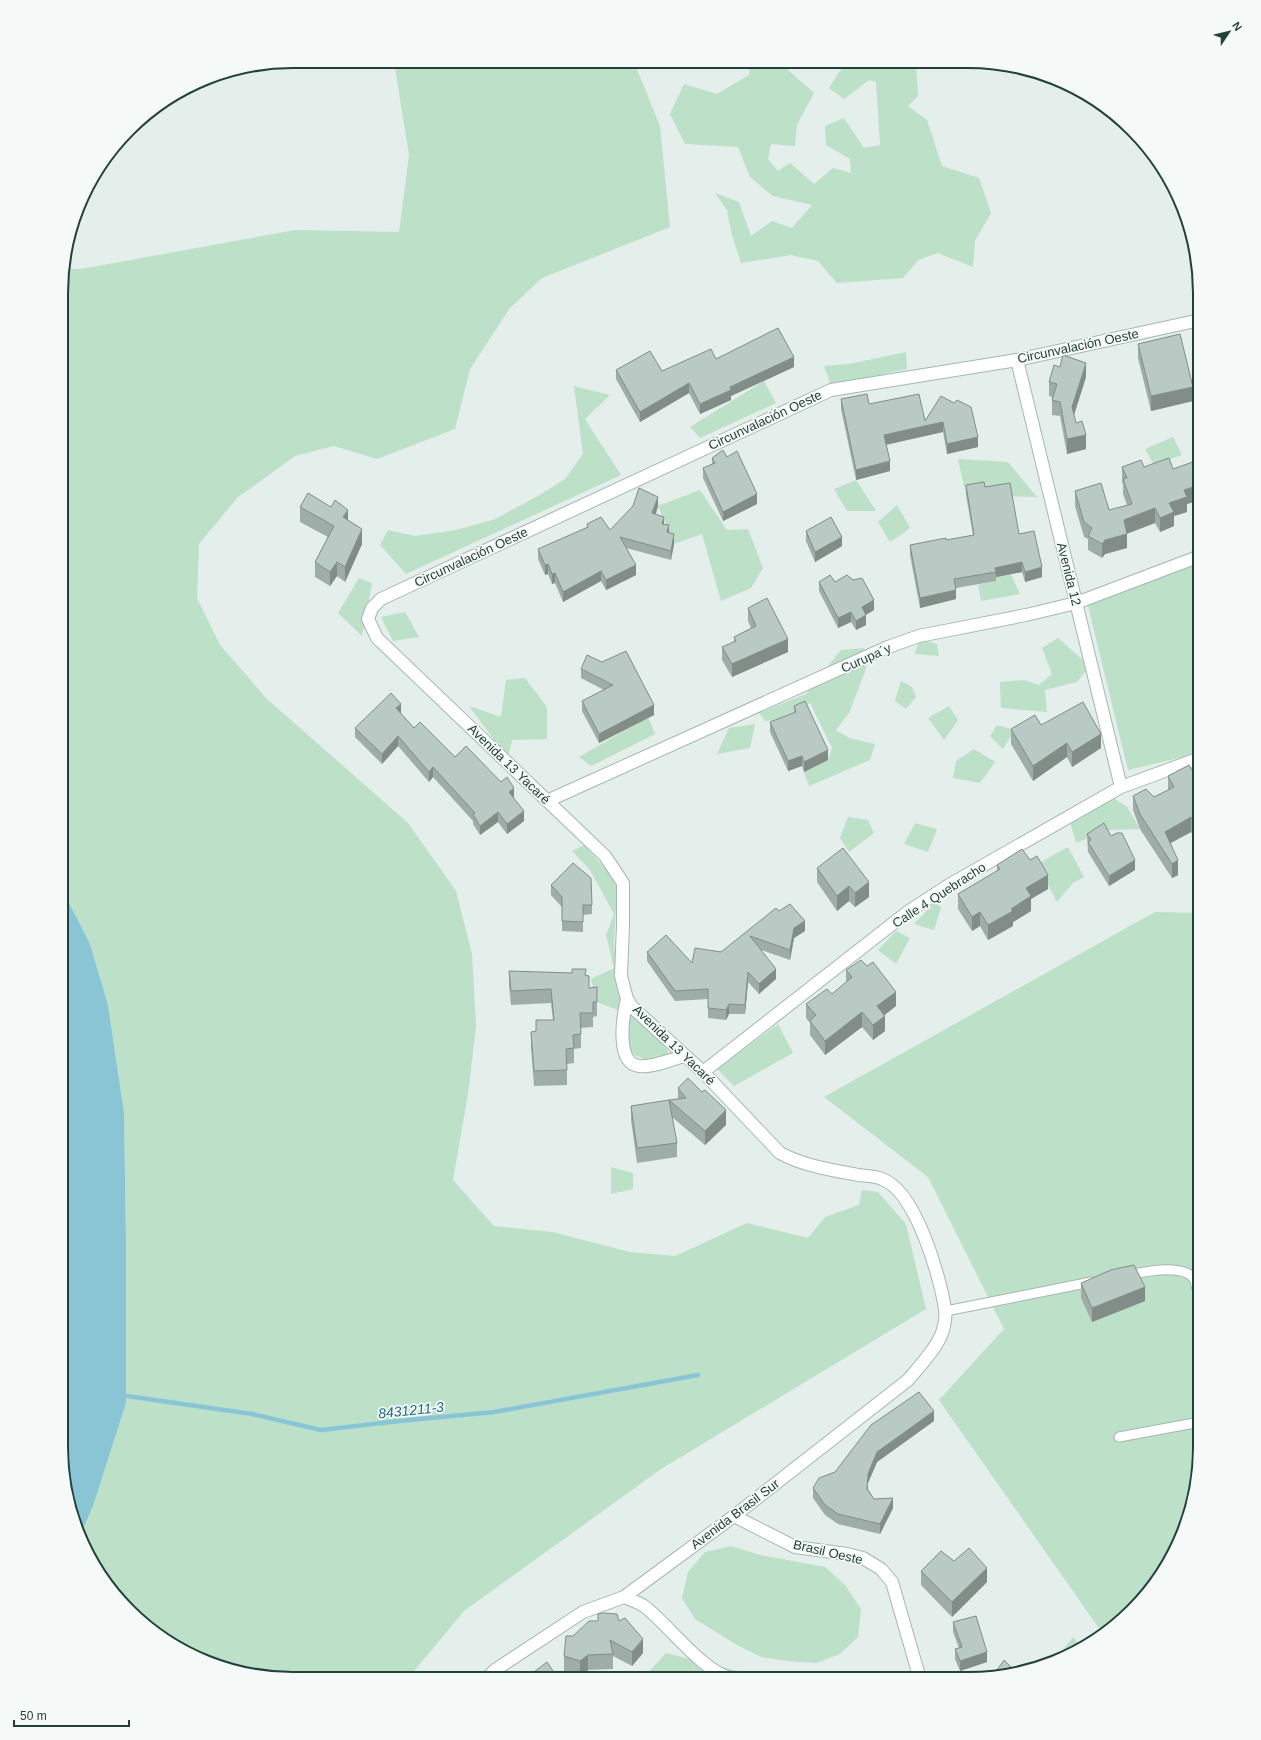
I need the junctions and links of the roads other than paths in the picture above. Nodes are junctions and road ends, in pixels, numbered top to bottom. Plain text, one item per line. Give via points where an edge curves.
1 (1193, 322) edge
2 (1017, 360) junction
3 (1193, 559) edge
4 (1076, 603) junction
5 (368, 619) joint
6 (1193, 761) edge
7 (1121, 787) junction
8 (546, 801) junction
9 (627, 999) junction
10 (685, 1056) junction
11 (703, 1072) junction
12 (1114, 1278) edge
13 (1193, 1279) edge
14 (1099, 1281) edge
15 (946, 1311) junction
16 (1193, 1423) edge
17 (1119, 1437) dead end
18 (734, 1516) junction
19 (624, 1597) junction
20 (492, 1672) edge
21 (718, 1672) edge
22 (918, 1672) edge

1 - 2 street, Circunvalación Oeste
2 - 4 street, Avenida 12
2 - 5 street, Circunvalación Oeste via 831,390 381,599 372,608
3 - 4 street, Curupa´y
4 - 7 street, Avenida 12
4 - 8 street, Curupa´y via 1026,616 919,636 888,647
5 - 8 street, Avenida 13 Yacaré via 377,638
6 - 7 street, Calle 4 Quebracho
7 - 11 street, Calle 4 Quebracho via 949,885 909,912
8 - 9 street, Avenida 13 Yacaré via 605,856 623,883 621,976
9 - 10 street, Avenida 13 Yacaré via 632,1007
9 - 10 street via 623,1013 623,1046 630,1061 635,1065 648,1066
10 - 11 street, Avenida 13 Yacaré
11 - 15 street, Avenida 13 Yacaré via 780,1153 822,1168 883,1179 896,1188 910,1206 927,1240
12 - 13 lane via 1175,1269 1185,1272
14 - 15 lane
15 - 18 street, Avenida Brasil Sur via 942,1334 908,1380
16 - 17 lane
18 - 19 street, Avenida Brasil Sur
18 - 22 street, Brasil Oeste via 795,1547 864,1558 881,1569 892,1582
19 - 20 street, Avenida Brasil Sur via 583,1612
19 - 21 street via 643,1606 707,1665

